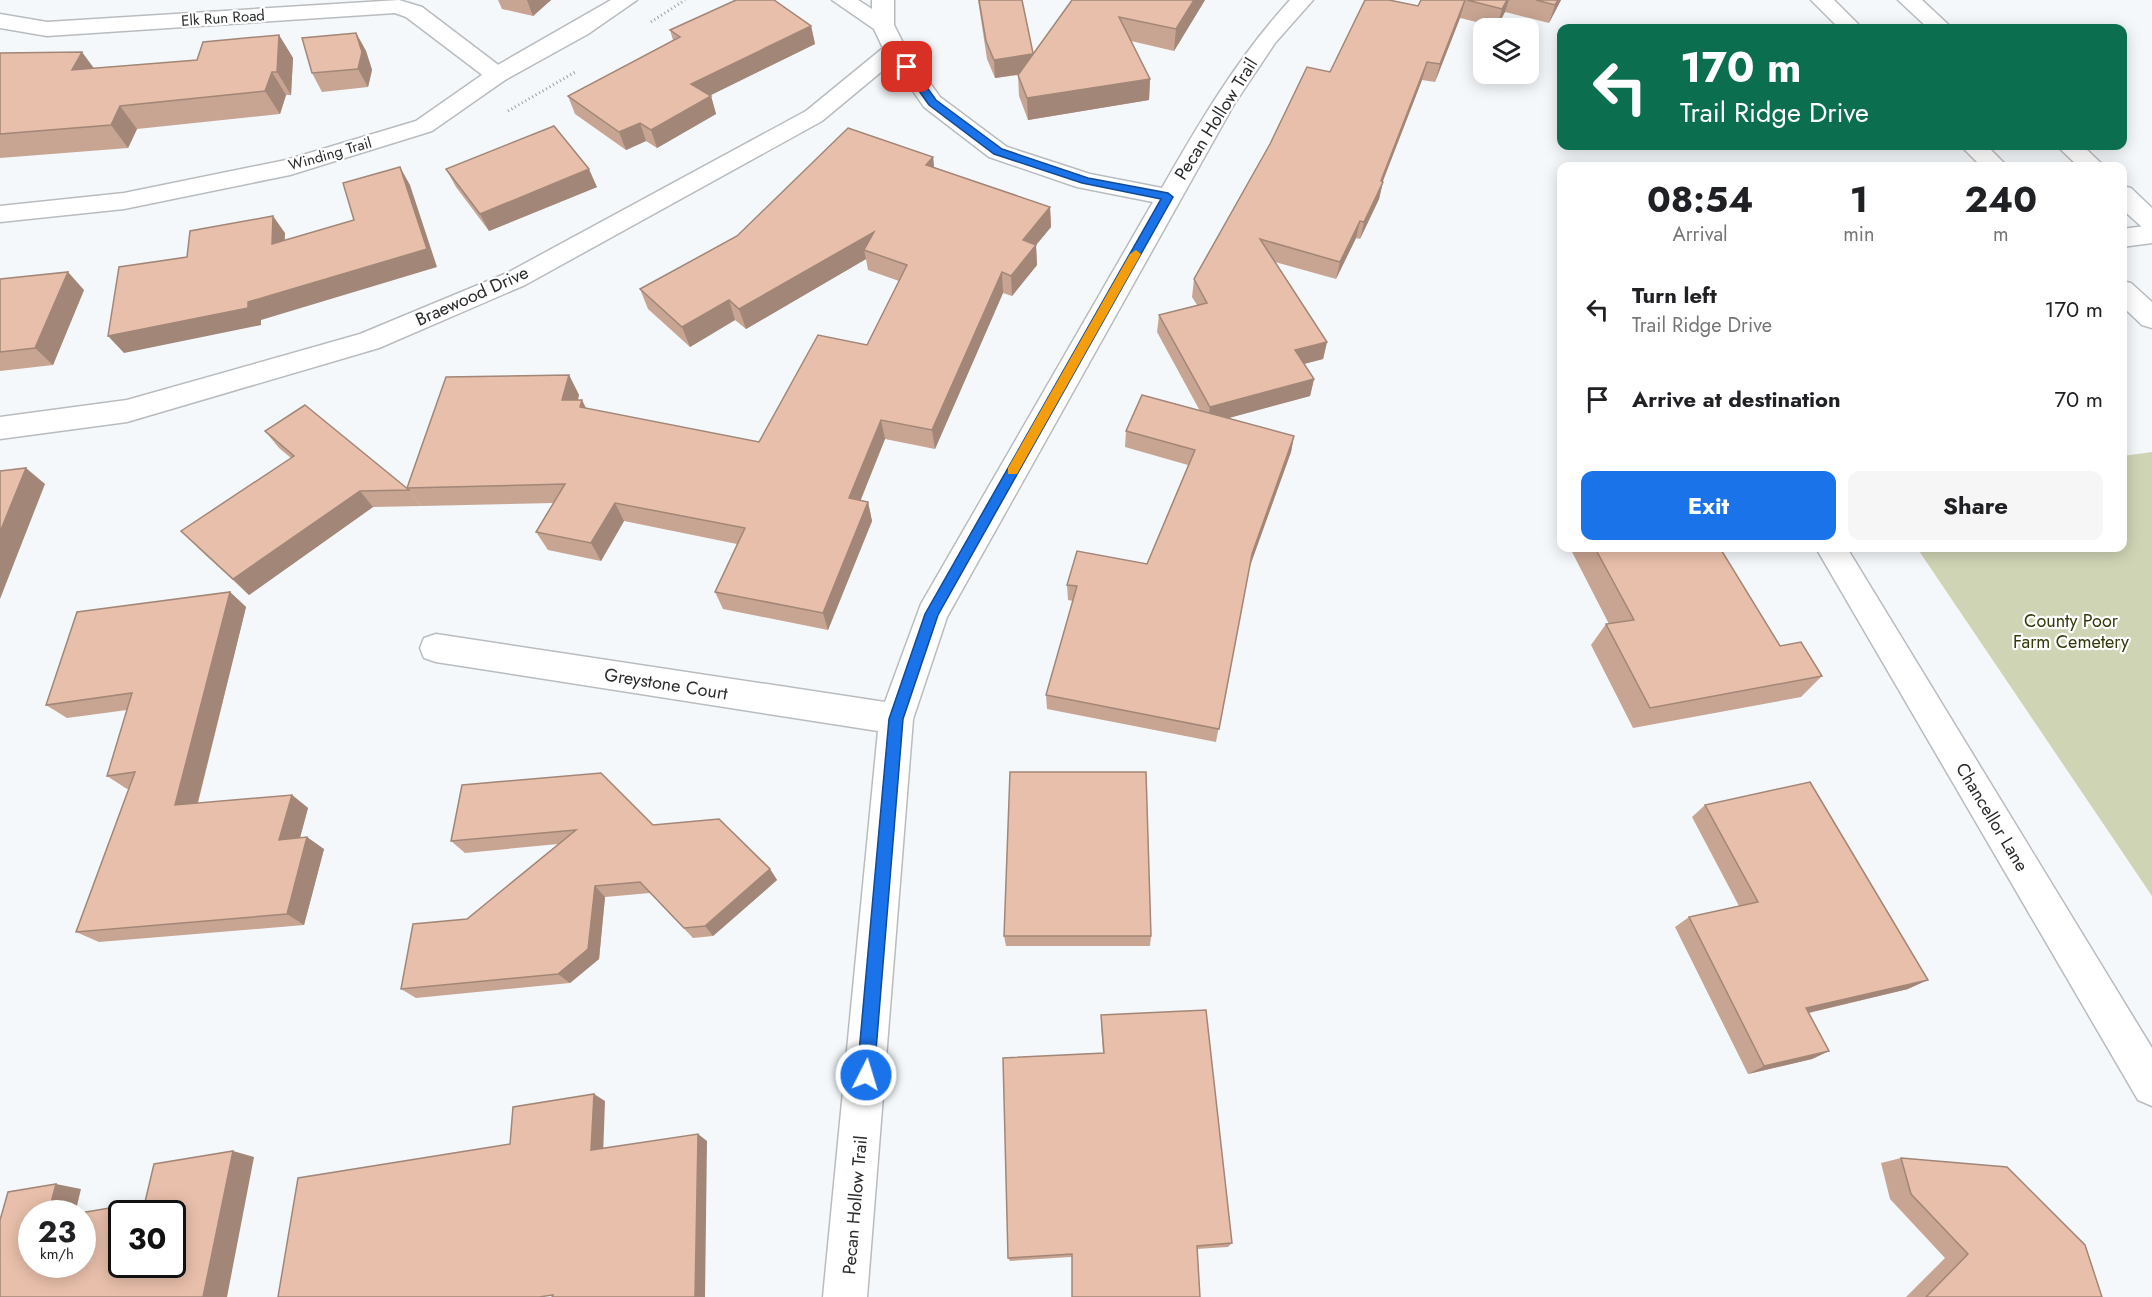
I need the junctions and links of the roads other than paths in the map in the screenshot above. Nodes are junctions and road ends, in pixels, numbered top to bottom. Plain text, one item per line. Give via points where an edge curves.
1 (8, 0) edge
2 (626, 0) edge
3 (843, 0) edge
4 (883, 0) edge
5 (1302, 0) edge
6 (1822, 0) edge
7 (1909, 0) edge
8 (0, 5) edge
9 (0, 21) edge
10 (1847, 24) edge
11 (1936, 24) edge
12 (883, 25) junction
13 (895, 49) junction
14 (497, 75) junction
15 (1977, 150) edge
16 (2074, 150) edge
17 (1991, 162) edge
18 (2087, 162) edge
19 (1168, 197) junction
20 (2127, 199) edge
21 (0, 214) edge
22 (2152, 222) edge
23 (2152, 234) edge
24 (2127, 237) edge
25 (2127, 295) edge
26 (2152, 318) edge
27 (0, 428) edge
28 (1833, 552) edge
29 (436, 648) dead end
30 (896, 719) junction
31 (2152, 1086) edge
32 (845, 1297) edge

1 - 8 street
2 - 14 street, Winding Trail
3 - 12 street
4 - 12 street
5 - 19 street, Pecan Hollow Trail via 1221,106
6 - 10 street
7 - 11 street
9 - 14 street, Elk Run Road via 46,29 397,6 414,12
12 - 13 street
13 - 19 street via 932,102 998,152 1086,181
13 - 27 street, Braewood Drive via 814,116 516,279 369,341 127,411
14 - 21 street, Winding Trail via 424,126 290,167 124,201
15 - 17 street
16 - 18 street
19 - 30 street, Pecan Hollow Trail via 932,614
20 - 22 street
23 - 24 street
25 - 26 street
28 - 31 street, Chancellor Lane
29 - 30 street, Greystone Court
30 - 32 street, Pecan Hollow Trail

